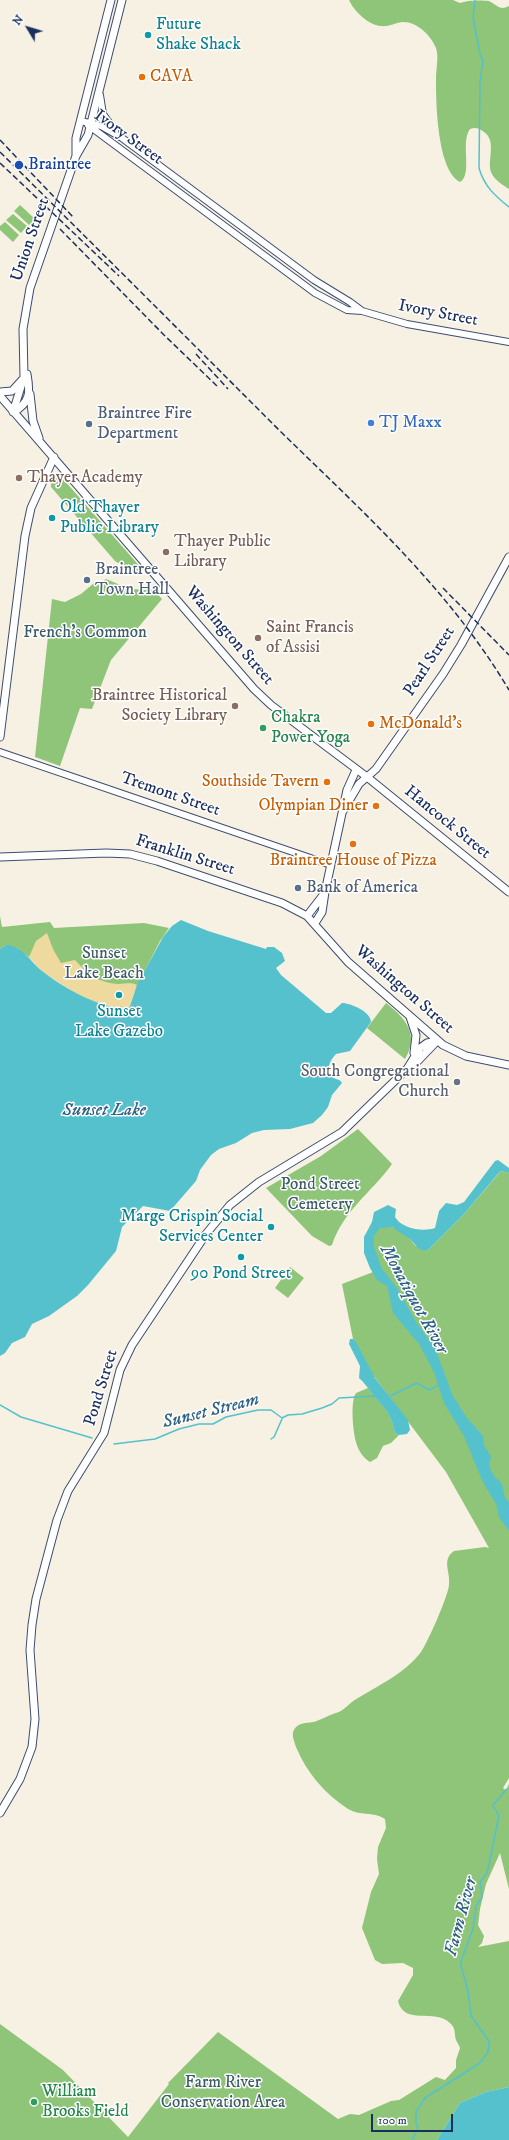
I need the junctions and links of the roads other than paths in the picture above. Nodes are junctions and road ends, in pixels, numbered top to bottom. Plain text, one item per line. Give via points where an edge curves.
1 (110, 0) edge
2 (122, 0) edge
3 (100, 93) junction
4 (81, 121) junction
5 (91, 125) junction
6 (122, 138) junction
7 (76, 156) junction
8 (134, 158) junction
9 (181, 181) junction
10 (362, 311) junction
11 (509, 342) edge
12 (24, 360) junction
13 (30, 391) junction
14 (0, 392) edge
15 (0, 396) edge
16 (13, 412) junction
17 (41, 444) junction
18 (54, 457) junction
19 (509, 557) edge
20 (0, 737) edge
21 (0, 752) edge
22 (356, 770) junction
23 (367, 777) junction
24 (343, 811) junction
25 (0, 857) edge
26 (331, 865) junction
27 (325, 892) junction
28 (509, 892) edge
29 (307, 916) junction
30 (315, 923) junction
31 (405, 1010) junction
32 (437, 1041) junction
33 (412, 1058) junction
34 (509, 1065) edge
35 (407, 1069) junction
36 (0, 1814) edge

1 - 4 main road, Union Street
2 - 3 main road, Union Street
3 - 5 main road, Union Street
3 - 6 street via 104,118
4 - 5 street, Ivory Street
4 - 7 main road, Union Street via 76,138
5 - 6 street, Ivory Street
5 - 7 main road, Union Street
5 - 8 street, Ivory Street
6 - 9 street, Ivory Street
7 - 12 main road, Union Street via 29,293 23,322
8 - 9 street via 184,191 185,185
8 - 10 street, Ivory Street via 315,294 347,310
9 - 10 street, Ivory Street via 314,280
10 - 11 street, Ivory Street via 407,324
12 - 13 main road, Union Street
12 - 14 main road via 23,377 19,384 12,391
12 - 16 main road, Union Street via 24,382
13 - 16 main road via 25,403
13 - 17 main road, Union Street via 33,421
15 - 16 main road, Washington Street
16 - 17 main road, Washington Street
17 - 18 main road, Washington Street
18 - 20 main road via 31,508 25,536
18 - 22 main road, Washington Street via 251,686 271,705
19 - 23 main road, Pearl Street via 447,668 390,750
21 - 26 street, Tremont Street
22 - 23 main road, Washington Street
22 - 24 main road via 348,786
23 - 24 main road via 353,793
23 - 28 main road, Hancock Street
24 - 26 main road
25 - 29 main road, Franklin Street via 106,853 137,855 268,898
26 - 27 main road
27 - 29 main road
27 - 30 main road via 322,912
29 - 30 main road, Washington Street
30 - 31 main road, Washington Street via 348,962
31 - 32 main road, Washington Street
31 - 33 main road via 416,1035 416,1048
32 - 33 main road, Pond Street via 424,1045
32 - 34 main road, Washington Street via 466,1056
32 - 35 main road, Pond Street
33 - 35 main road, Pond Street
35 - 36 main road, Pond Street via 337,1136 259,1182 230,1205 206,1234 128,1350 118,1377 104,1433 68,1492 57,1520 36,1599 32,1625 35,1719 32,1747 20,1779

